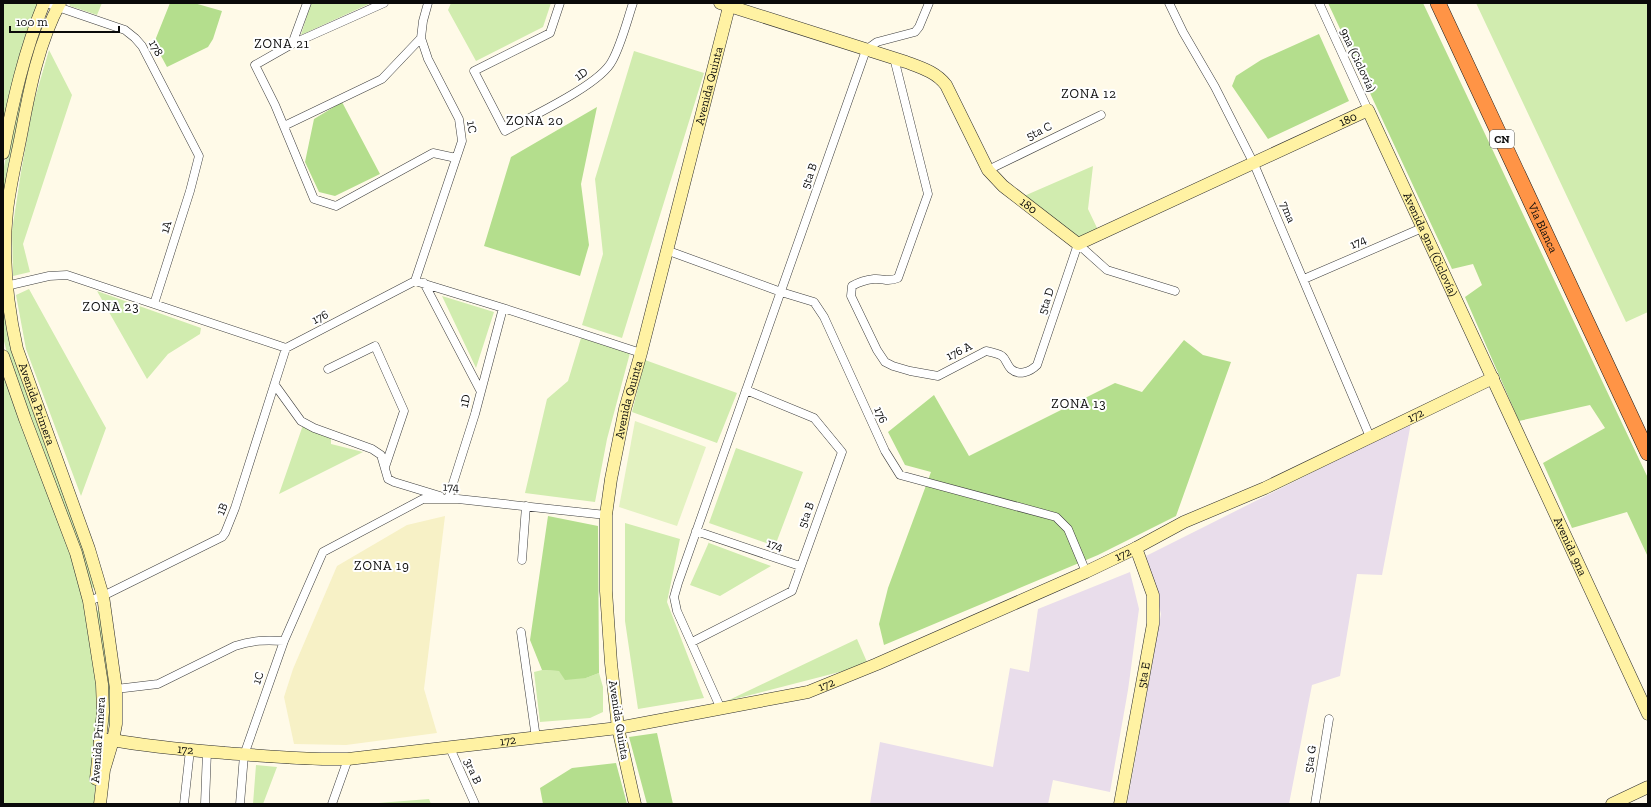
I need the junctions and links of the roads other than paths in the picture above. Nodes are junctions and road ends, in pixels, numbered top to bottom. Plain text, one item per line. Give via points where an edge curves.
1 (45, 3) edge
2 (307, 3) edge
3 (384, 3) edge
4 (428, 3) edge
5 (560, 3) edge
6 (633, 3) edge
7 (929, 3) edge
8 (1169, 3) edge
9 (1319, 3) edge
10 (1438, 3) edge
11 (726, 4) edge
12 (59, 5) edge
13 (421, 38) junction
14 (292, 44) junction
15 (866, 50) junction
16 (894, 58) junction
17 (1368, 110) junction
18 (1101, 114) dead end
19 (284, 126) junction
20 (3, 153) edge
21 (199, 156) joint
22 (456, 158) junction
23 (1254, 164) junction
24 (988, 170) junction
25 (1422, 228) junction
26 (1078, 244) junction
27 (666, 250) junction
28 (1304, 279) junction
29 (415, 281) junction
30 (424, 283) junction
31 (6, 286) junction
32 (1175, 291) dead end
33 (781, 292) junction
34 (154, 304) junction
35 (503, 308) junction
36 (286, 348) junction
37 (641, 353) junction
38 (3, 356) edge
39 (1037, 366) joint
40 (328, 369) dead end
41 (1493, 378) junction
42 (275, 385) junction
43 (480, 390) junction
44 (746, 390) junction
45 (1370, 437) junction
46 (1648, 453) edge
47 (385, 467) junction
48 (448, 499) junction
49 (526, 506) junction
50 (606, 514) junction
51 (696, 531) junction
52 (1136, 548) junction
53 (522, 560) dead end
54 (317, 565) joint
55 (800, 566) junction
56 (1086, 572) junction
57 (103, 596) junction
58 (90, 601) junction
59 (521, 632) dead end
60 (284, 641) junction
61 (692, 642) junction
62 (116, 689) junction
63 (721, 709) junction
64 (1648, 714) edge
65 (1329, 718) dead end
66 (618, 728) junction
67 (536, 738) junction
68 (100, 740) junction
69 (113, 740) junction
70 (450, 748) junction
71 (190, 750) junction
72 (207, 752) junction
73 (244, 754) junction
74 (348, 759) junction
75 (1648, 787) edge
76 (92, 804) edge
77 (100, 804) edge
78 (184, 804) edge
79 (205, 804) edge
80 (240, 804) edge
81 (332, 804) edge
82 (475, 804) edge
83 (635, 804) edge
84 (1120, 804) edge
85 (1315, 804) edge
86 (1612, 804) edge

1 - 12 street, 178
1 - 20 street via 22,65
2 - 14 street
3 - 14 street
4 - 13 street, 1C via 422,21
5 - 6 street, 1D via 550,33 474,71 505,131 585,87 599,76 612,62
7 - 15 street via 915,32 877,42
8 - 23 street, 7ma
9 - 17 street, 9na (Ciclovía)
10 - 46 highway, Vía Blanca / CN
11 - 15 street, 180
11 - 27 street, Avenida Quinta
12 - 21 street, 178 via 124,30 135,38 142,46
12 - 31 street, Avenida Primera via 42,47 30,89 7,211
13 - 19 street via 382,79
13 - 22 street, 1C via 428,59 459,119 462,141
14 - 19 street via 255,65
15 - 16 street, 180
15 - 33 street, 5ta B
16 - 24 street, 180 via 940,77
16 - 39 street, 176 A via 928,194 898,278 890,282 875,279 862,281 852,286 851,296 877,350 885,362 893,366 938,376 986,351 1006,359 1011,369 1017,372 1024,373
17 - 23 street, 180
17 - 25 street, Avenida 9na (Ciclovía)
18 - 24 street, 5ta C
19 - 22 street via 314,199 336,206 433,153
21 - 34 street, 1A
22 - 29 street, 1C
23 - 26 street, 180
23 - 28 street, 7ma
24 - 26 street, 180 via 1003,186
25 - 28 street, 174
25 - 41 street, Avenida 9na (Ciclovía)
26 - 32 street via 1107,270
26 - 39 street, 5ta D
27 - 33 street, 176
27 - 37 street, Avenida Quinta
28 - 45 street, 7ma
29 - 30 street
29 - 36 street, 176
30 - 35 street
30 - 43 street
31 - 34 street via 49,276 67,275
31 - 57 street, Avenida Primera via 17,349 86,541
33 - 44 street, 5ta B
33 - 56 street, 176 via 814,302 824,317 885,451 900,476 1056,517 1068,529
34 - 36 street
35 - 37 street
35 - 43 street, 1D
36 - 42 street, 1B
37 - 50 street, Avenida Quinta via 625,409
38 - 58 street, Avenida Primera via 76,553
40 - 47 street via 375,346 404,411
41 - 45 street, 172
41 - 64 street, Avenida 9na
42 - 47 street via 301,421 372,449 381,455
42 - 57 street, 1B via 236,508 222,537
43 - 48 street, 1D
44 - 51 street, 5ta B
44 - 55 street, 5ta B via 814,418 842,452
45 - 52 street, 172 via 1265,488 1184,522
47 - 48 street via 388,479
48 - 49 street, 174
48 - 54 street, 174 via 423,499 323,552
49 - 50 street, 174
49 - 53 street
50 - 66 street, Avenida Quinta via 606,591 610,663
51 - 55 street, 174
51 - 61 street, 5ta B via 674,597 677,611
52 - 56 street, 172
52 - 84 street, 5ta E via 1153,595 1153,624
54 - 60 street, 1C
55 - 61 street, 5ta B via 792,591
56 - 63 street, 172 via 808,692
57 - 58 street, 1B
57 - 62 street, Avenida Primera
58 - 68 street, Avenida Primera via 102,684
59 - 67 street
60 - 62 street via 247,642 158,684
60 - 73 street, 1C
61 - 63 street, 5ta B
62 - 69 street, Avenida Primera via 116,724
63 - 66 street, 172
65 - 85 street, 5ta G
66 - 67 street, 172
66 - 83 street, Avenida Quinta
67 - 70 street, 172
68 - 69 street, 172
68 - 76 street, Avenida Primera
69 - 71 street, 172
69 - 77 street, Avenida Primera via 104,770
70 - 74 street, 172
70 - 82 street, 3ra B
71 - 72 street, 172
71 - 78 street
72 - 73 street, 172
72 - 79 street
73 - 74 street, 172 via 319,760
73 - 80 street, 1C
74 - 81 street
75 - 86 street

